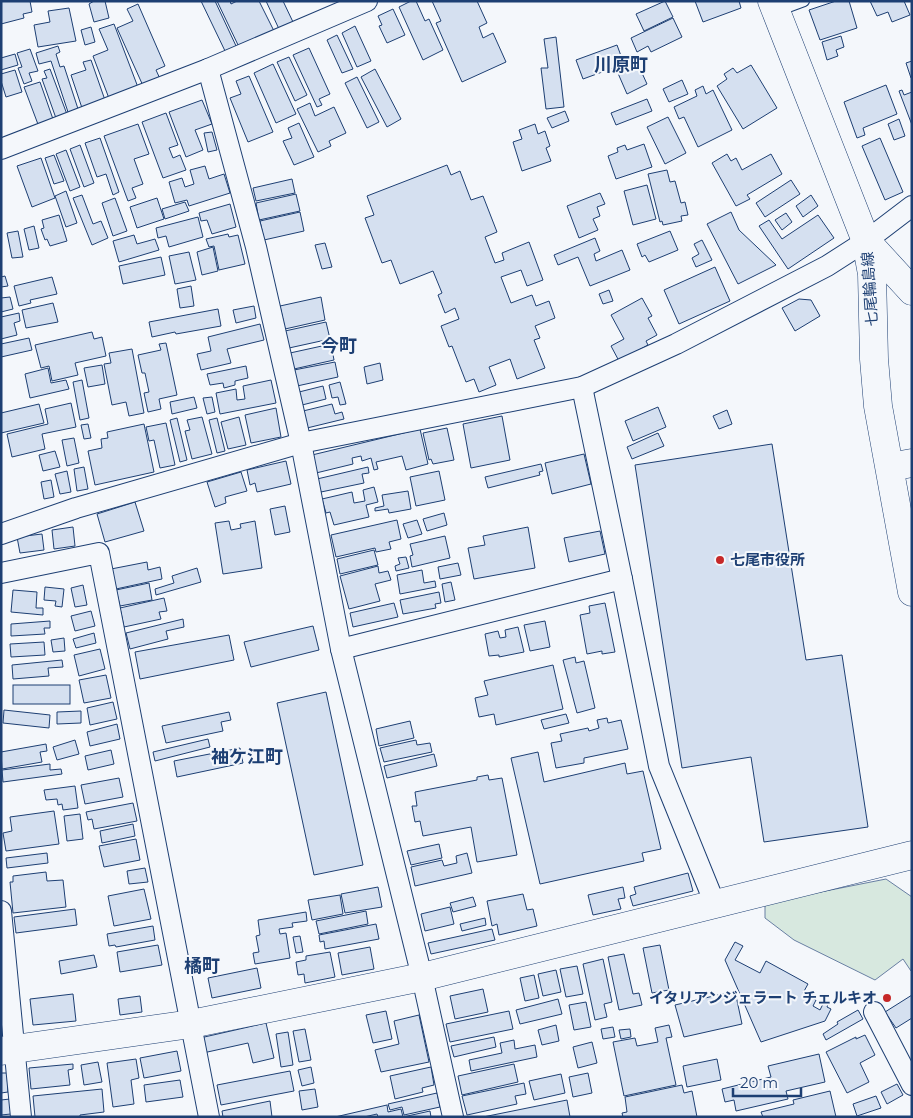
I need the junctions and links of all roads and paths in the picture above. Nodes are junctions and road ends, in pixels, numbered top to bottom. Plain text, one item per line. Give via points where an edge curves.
1 (367, 1) edge
2 (804, 1) edge
3 (774, 6) edge
4 (208, 69) junction
5 (2, 147) edge
6 (912, 206) edge
7 (866, 241) junction
8 (912, 292) edge
9 (582, 387) junction
10 (301, 443) junction
11 (901, 465) edge
12 (1, 534) edge
13 (1, 573) edge
14 (622, 579) junction
15 (912, 592) edge
16 (341, 649) junction
17 (912, 854) edge
18 (715, 904) junction
19 (1, 912) edge
20 (422, 977) junction
21 (874, 1012) dead end
22 (191, 1024) junction
23 (8, 1050) edge
24 (912, 1085) edge
25 (21, 1117) edge
26 (209, 1117) edge
27 (454, 1117) edge

1 - 4 street
2 - 3 lane
3 - 7 street, 七尾輪島線
4 - 5 street
4 - 10 street via 256,247
6 - 7 street
7 - 8 street
7 - 9 street via 827,266 676,344
7 - 11 street, 七尾輪島線 via 872,274 878,406
9 - 10 street
9 - 14 street
10 - 12 street via 76,508
10 - 16 street
11 - 15 street, 七尾輪島線
13 - 22 street via 99,554
14 - 16 street
14 - 18 street via 659,766
16 - 20 street
17 - 18 street
18 - 20 street
19 - 23 street
20 - 22 street
20 - 27 street
21 - 24 street
22 - 23 street
22 - 26 street
23 - 25 street

